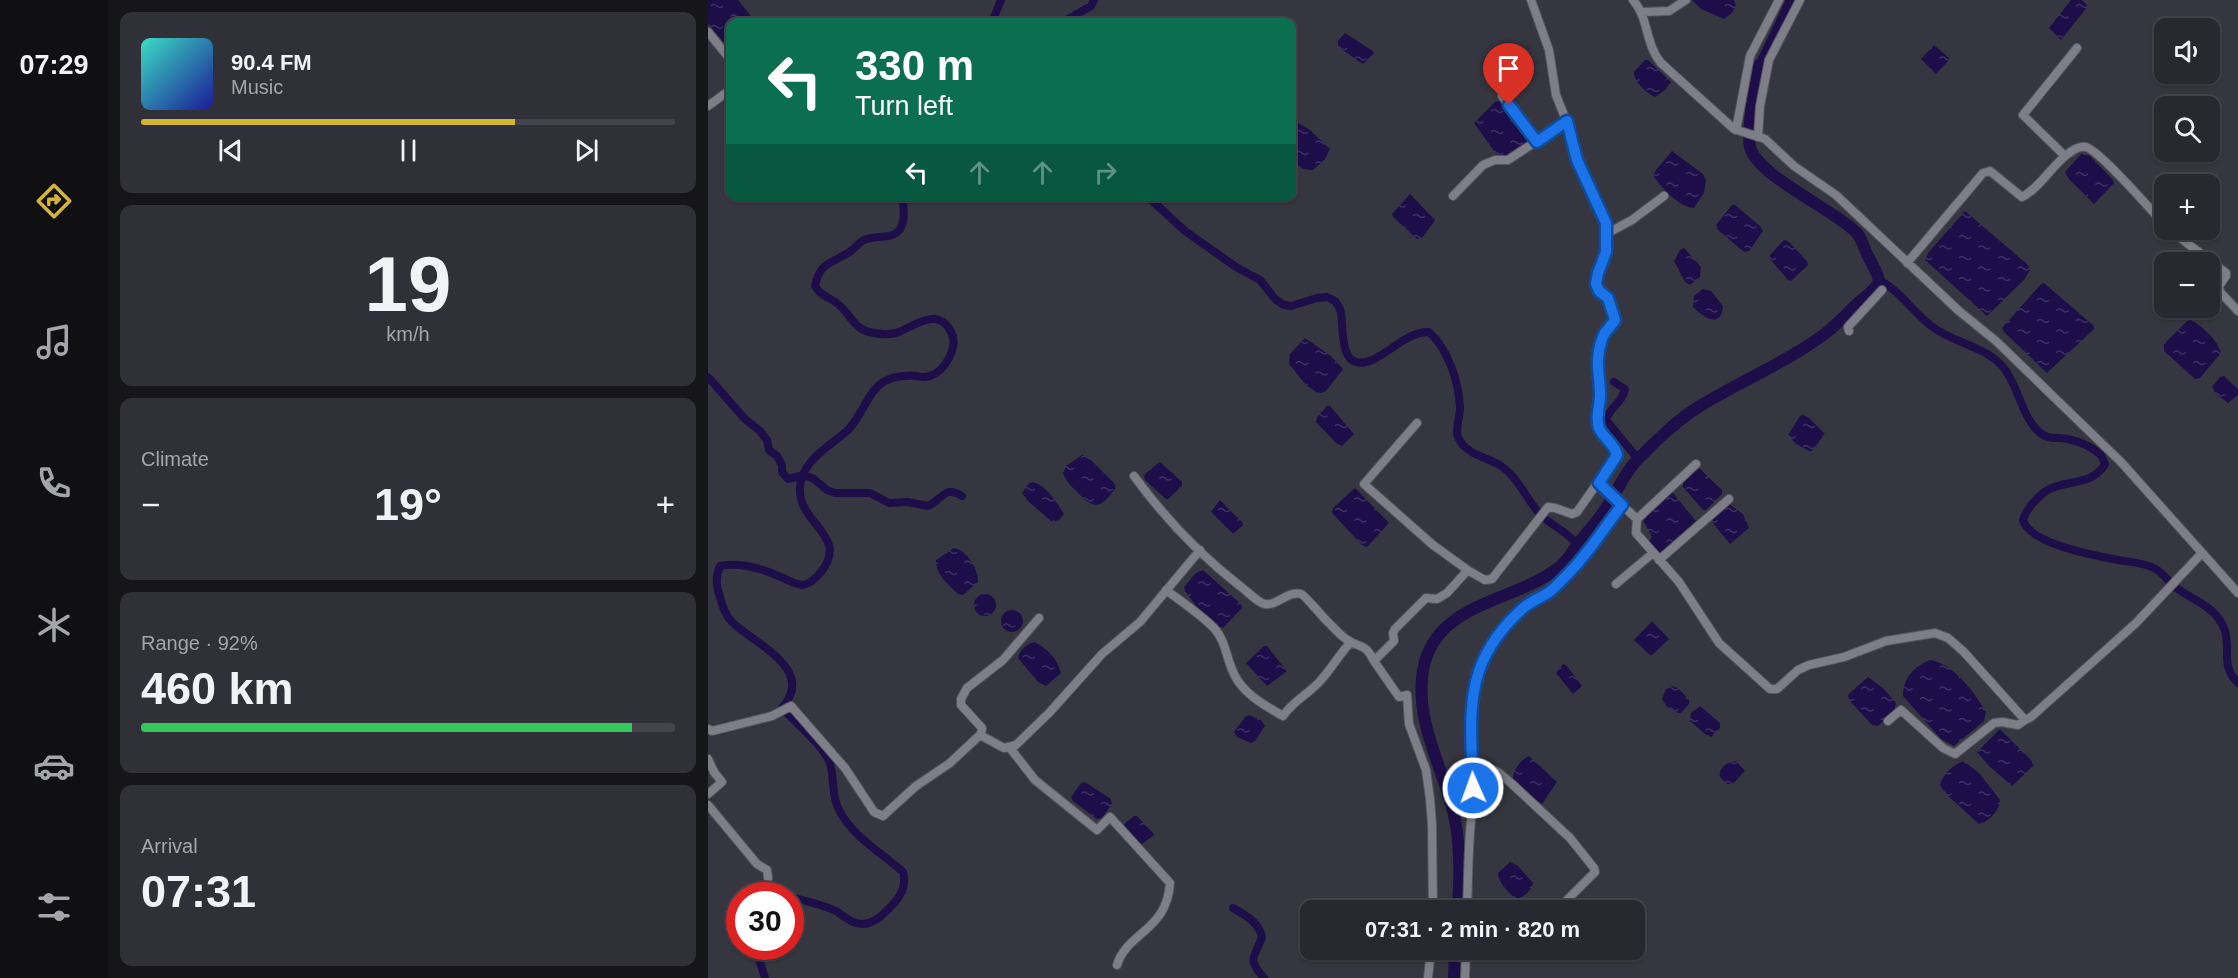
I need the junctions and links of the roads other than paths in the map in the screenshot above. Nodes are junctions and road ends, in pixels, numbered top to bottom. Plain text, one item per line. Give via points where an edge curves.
1 (1532, 0) edge
2 (1633, 0) edge
3 (1686, 0) edge
4 (1779, 0) edge
5 (1800, 0) edge
6 (1642, 12) junction
7 (708, 32) edge
8 (2077, 48) dead end
9 (726, 54) edge
10 (726, 93) edge
11 (1502, 96) dead end
12 (708, 106) edge
13 (1567, 121) junction
14 (1738, 131) junction
15 (1757, 137) junction
16 (1537, 142) junction
17 (2065, 156) junction
18 (1453, 196) dead end
19 (1664, 196) dead end
20 (2154, 213) edge
21 (1608, 233) junction
22 (2183, 240) edge
23 (1906, 263) junction
24 (1882, 290) dead end
25 (2238, 311) edge
26 (1849, 331) dead end
27 (1417, 423) dead end
28 (1696, 464) dead end
29 (1134, 476) dead end
30 (1599, 483) junction
31 (1730, 499) dead end
32 (1620, 503) junction
33 (1637, 519) junction
34 (1200, 550) junction
35 (2202, 553) junction
36 (1656, 556) junction
37 (1469, 571) junction
38 (1616, 584) dead end
39 (1166, 590) junction
40 (2238, 593) edge
41 (1039, 618) dead end
42 (1351, 642) junction
43 (1374, 660) junction
44 (2025, 720) junction
45 (1888, 721) dead end
46 (708, 729) edge
47 (980, 735) junction
48 (1010, 748) junction
49 (708, 759) edge
50 (1472, 761) junction
51 (708, 794) edge
52 (708, 805) edge
53 (768, 878) dead end
54 (1433, 900) edge
55 (1467, 900) edge
56 (1567, 900) dead end
57 (1430, 960) edge
58 (1466, 960) edge
59 (1117, 965) dead end
60 (1428, 978) edge
61 (1465, 978) edge

1 - 13 street via 1549,50 1556,95
2 - 6 street
3 - 6 street via 1669,11
4 - 14 street via 1750,56
5 - 15 street via 1768,60
6 - 14 street via 1658,59
7 - 9 street
8 - 17 street via 2024,115
10 - 12 street
11 - 16 street
13 - 16 street
13 - 21 street via 1577,160
14 - 15 street
15 - 23 street via 1765,139 1789,162 1843,201
16 - 18 street via 1508,160 1483,165
17 - 20 street via 2086,147 2115,171
17 - 23 street via 2022,197 1990,171 1983,173
19 - 21 street
21 - 30 street via 1596,284 1608,298 1615,320 1602,338 1598,357 1597,416 1600,430 1617,455
22 - 25 street via 2226,273 2220,292
23 - 35 street via 2007,351 2108,449
24 - 26 street via 1848,327
27 - 37 street via 1364,484
28 - 33 street
29 - 34 street via 1154,503
30 - 32 street
30 - 37 street via 1574,514 1546,509 1491,579
31 - 36 street
32 - 33 street
32 - 50 street via 1567,575 1526,604 1498,632 1486,651 1477,674 1471,710
33 - 36 street via 1636,533
34 - 39 street
34 - 42 street via 1262,603 1301,594
35 - 40 street
35 - 44 street via 2136,623
36 - 38 street
36 - 44 street via 1679,582 1719,644 1770,688 1777,689 1809,665 1886,641 1935,633 1964,652
37 - 43 street via 1448,593 1423,600 1395,629 1394,641
39 - 42 street via 1214,628 1224,643 1237,680 1257,700 1283,716 1293,702 1322,680
39 - 48 street via 1140,622 1102,654
41 - 47 street via 1003,660 967,688 961,699 961,705 982,728
42 - 43 street via 1369,651
43 - 54 street via 1399,697 1407,695 1410,724 1426,770 1432,825
44 - 45 street via 2018,725 1994,723 1954,754 1942,748 1901,710
46 - 47 street via 772,716 791,706 845,768 874,812 883,816
47 - 48 street via 995,745
48 - 59 street via 1035,780 1097,830 1110,818 1170,882 1158,918 1121,953
49 - 51 street via 722,782
50 - 55 street
50 - 56 street via 1498,772 1512,784 1570,838 1594,868 1595,872
52 - 53 street via 757,864 767,870
57 - 60 street
58 - 61 street

